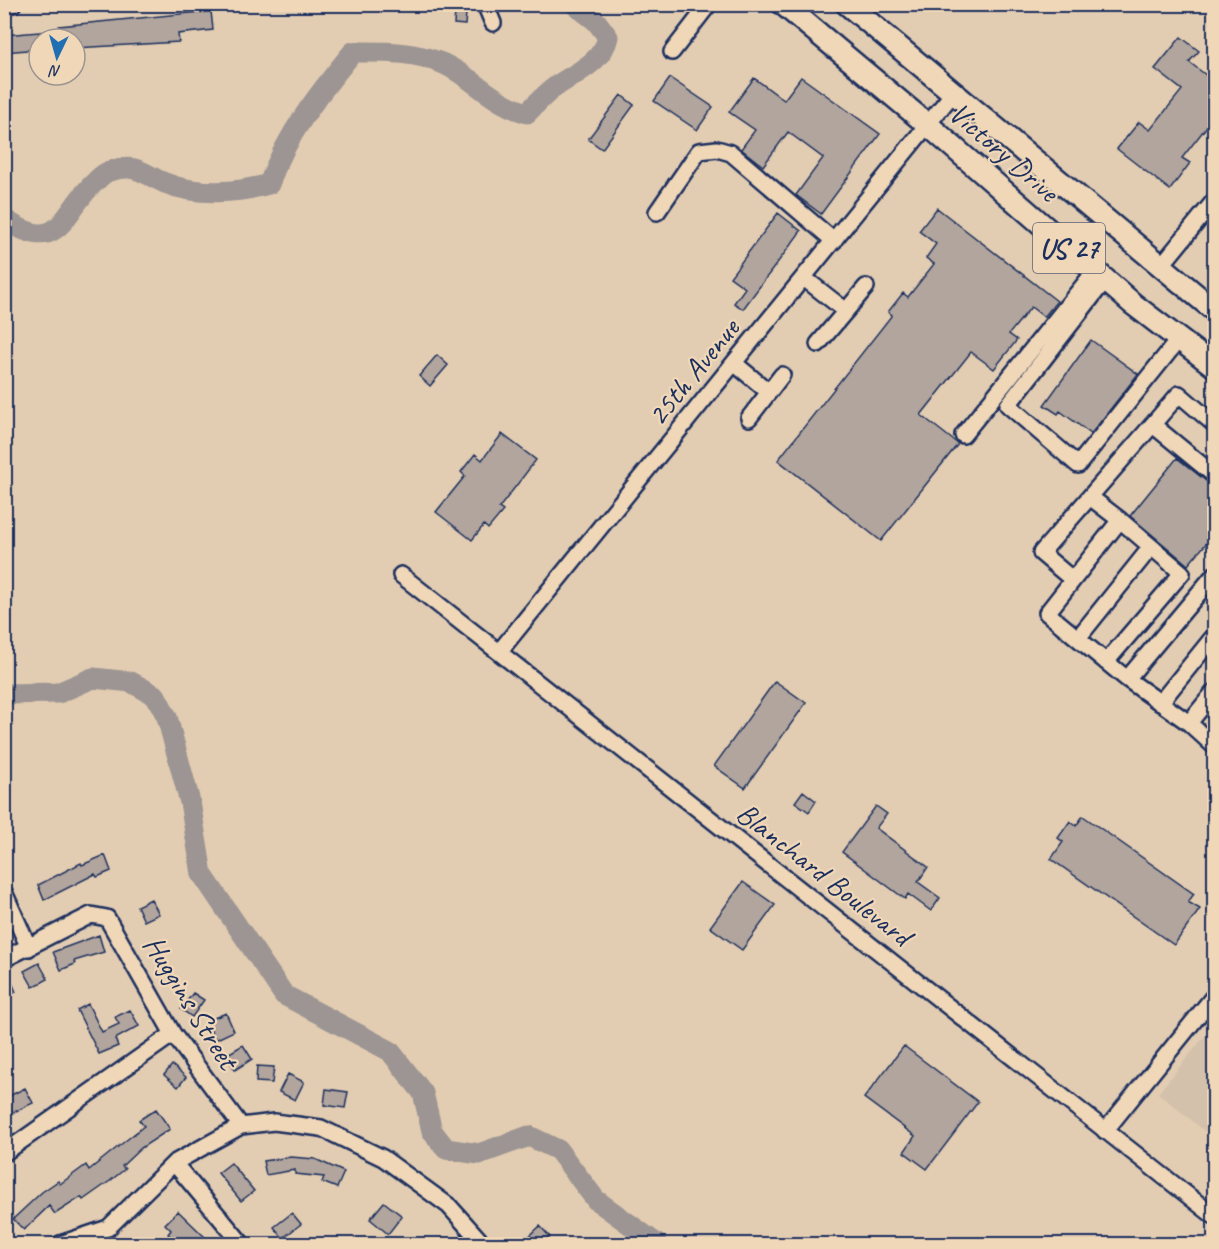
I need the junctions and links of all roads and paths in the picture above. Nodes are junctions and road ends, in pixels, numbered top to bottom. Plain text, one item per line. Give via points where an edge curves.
1 (14, 4) edge
2 (485, 4) edge
3 (709, 4) edge
4 (783, 4) edge
5 (847, 4) edge
6 (4, 5) edge
7 (493, 23) dead end
8 (672, 52) dead end
9 (954, 92) junction
10 (928, 125) junction
11 (1215, 201) edge
12 (657, 212) dead end
13 (834, 241) junction
14 (1161, 266) junction
15 (1100, 275) junction
16 (804, 278) junction
17 (866, 287) dead end
18 (1215, 310) edge
19 (846, 311) junction
20 (1179, 339) junction
21 (818, 344) dead end
22 (734, 363) junction
23 (1215, 366) edge
24 (782, 375) dead end
25 (769, 392) junction
26 (749, 418) dead end
27 (1215, 424) edge
28 (1153, 425) junction
29 (963, 435) dead end
30 (1215, 475) edge
31 (1090, 497) junction
32 (1120, 520) junction
33 (1151, 547) junction
34 (401, 575) dead end
35 (1215, 575) edge
36 (1073, 580) junction
37 (1215, 636) edge
38 (1078, 638) junction
39 (500, 652) junction
40 (1106, 662) junction
41 (1127, 679) junction
42 (1215, 692) edge
43 (1160, 703) junction
44 (1189, 723) junction
45 (1215, 746) edge
46 (4, 892) edge
47 (29, 948) junction
48 (4, 959) edge
49 (1215, 996) edge
50 (173, 1034) junction
51 (241, 1126) junction
52 (1105, 1131) junction
53 (4, 1152) edge
54 (174, 1163) junction
55 (1215, 1216) edge
56 (108, 1228) junction
57 (60, 1245) edge
58 (107, 1245) edge
59 (242, 1245) edge
60 (483, 1245) edge

1 - 6 street
2 - 7 street
3 - 8 street
4 - 10 highway, Victory Drive / US 27
5 - 9 highway, Victory Drive / US 27
9 - 10 street, 25th Avenue
9 - 14 highway, Victory Drive / US 27
10 - 13 street, 25th Avenue
10 - 15 highway, Victory Drive / US 27
11 - 14 street
12 - 13 street via 699,151 717,149 731,153
13 - 16 street, 25th Avenue
14 - 18 highway, Victory Drive / US 27
15 - 20 highway, Victory Drive / US 27
15 - 20 street via 1008,405 1078,465
15 - 29 street
16 - 19 street
16 - 22 street, 25th Avenue
17 - 19 street
19 - 21 street
20 - 23 highway, Victory Drive / US 27
22 - 25 street
22 - 39 street, 25th Avenue
24 - 25 street
25 - 26 street
27 - 28 street via 1179,394
28 - 30 street
28 - 31 street
31 - 32 street
31 - 36 street via 1041,553
32 - 33 street
32 - 36 street
33 - 38 street
33 - 40 street via 1182,573
34 - 39 street, Blanchard Boulevard
35 - 41 street
36 - 38 street via 1047,613
37 - 43 street
38 - 40 street
39 - 52 street, Blanchard Boulevard
40 - 41 street
41 - 43 street
42 - 44 street
43 - 44 street
44 - 45 street
46 - 47 street
47 - 48 street
47 - 50 street, Huggins Street via 91,915 107,918
49 - 52 street
50 - 51 street, Huggins Street
50 - 53 street
51 - 54 street
51 - 60 street via 274,1122 321,1128 383,1158 449,1206
52 - 55 street, Blanchard Boulevard
54 - 56 street
54 - 59 street
56 - 57 street
56 - 58 street

